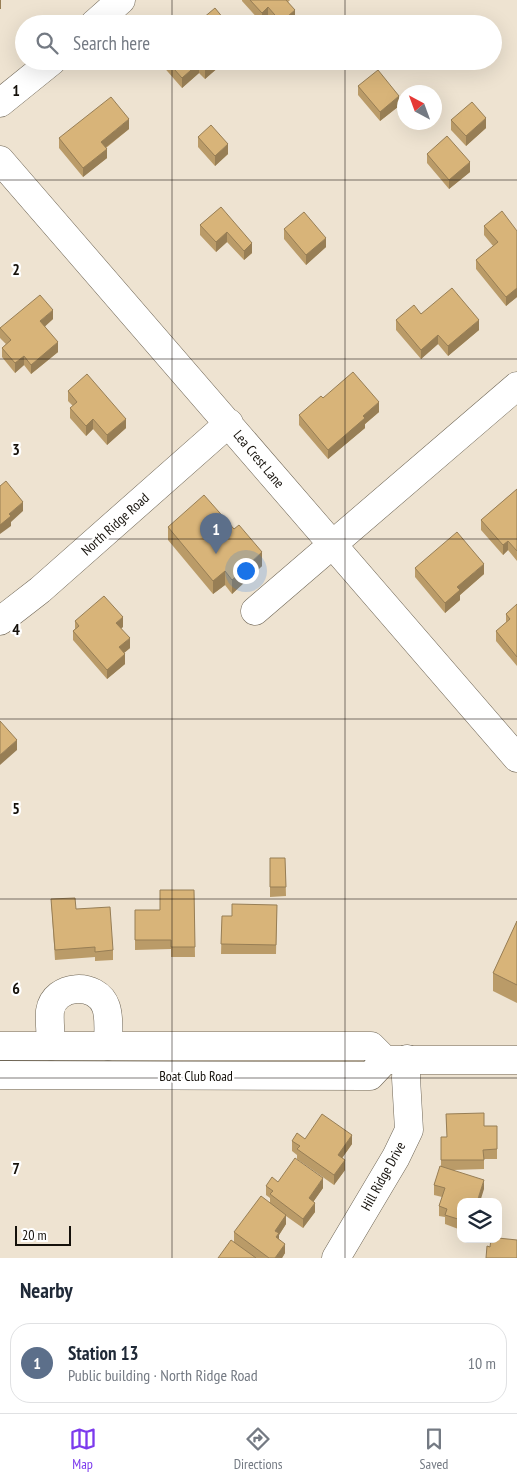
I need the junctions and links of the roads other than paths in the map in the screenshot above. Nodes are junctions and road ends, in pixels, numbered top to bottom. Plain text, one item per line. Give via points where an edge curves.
1 (120, 0) edge
2 (104, 15) edge
3 (41, 70) edge
4 (0, 103) edge
5 (0, 160) edge
6 (517, 386) edge
7 (228, 423) junction
8 (332, 544) junction
9 (255, 611) dead end
10 (0, 621) edge
11 (517, 758) edge
12 (0, 1046) edge
13 (51, 1046) junction
14 (108, 1046) junction
15 (396, 1060) junction
16 (517, 1060) edge
17 (0, 1075) edge
18 (336, 1258) edge

1 - 2 street
3 - 4 street
5 - 7 street, Lea Crest Lane
6 - 8 street
7 - 8 street, Lea Crest Lane
7 - 10 street, North Ridge Road via 40,590
8 - 9 street
8 - 11 street, Lea Crest Lane
12 - 13 street
13 - 14 street
13 - 14 street via 50,1009 66,991 78,988 89,990 106,1006
14 - 15 street via 371,1046
15 - 16 street
15 - 17 street, Boat Club Road via 370,1076
15 - 18 street, Hill Ridge Drive via 406,1078 408,1130 396,1157

